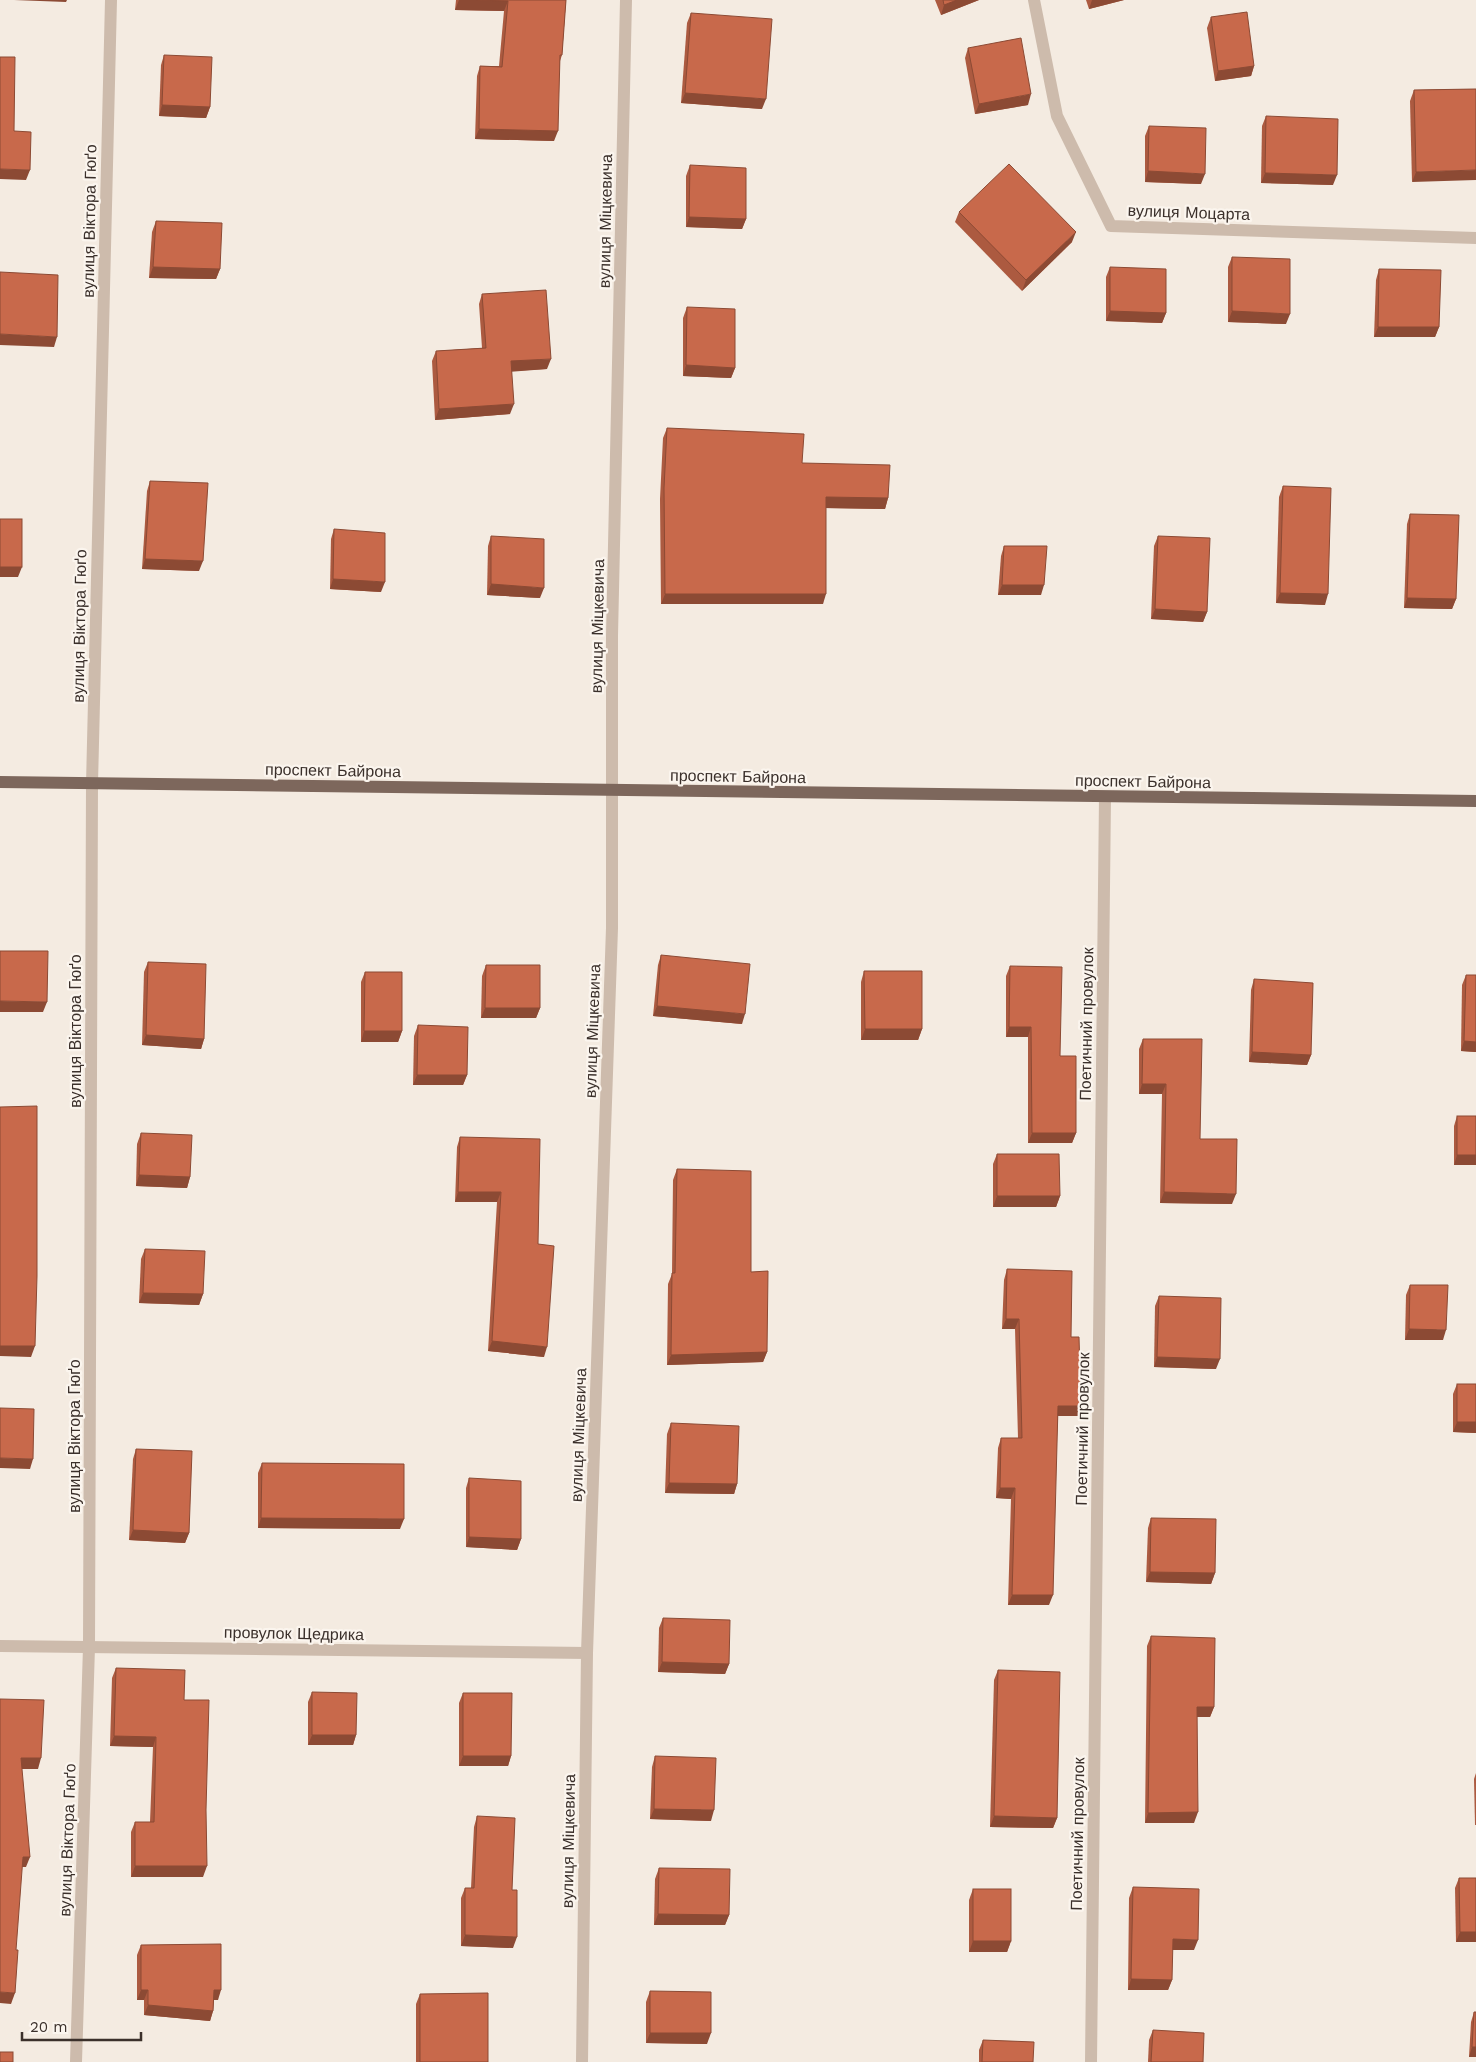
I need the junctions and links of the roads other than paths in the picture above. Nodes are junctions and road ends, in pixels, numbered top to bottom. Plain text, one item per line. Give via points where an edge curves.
1 (111, 0) edge
2 (626, 0) edge
3 (1034, 0) edge
4 (1476, 238) edge
5 (0, 782) edge
6 (92, 784) junction
7 (611, 790) junction
8 (1105, 797) junction
9 (1476, 801) edge
10 (0, 1646) edge
11 (89, 1647) junction
12 (587, 1654) junction
13 (76, 2062) edge
14 (582, 2062) edge
15 (1091, 2062) edge

1 - 6 street, вулиця Віктора Гюґо
2 - 7 street, вулиця Міцкевича
3 - 4 street, вулиця Моцарта via 1057,116 1112,226
5 - 6 main road, проспект Байрона
6 - 7 main road, проспект Байрона
6 - 11 street, вулиця Віктора Гюґо
7 - 8 main road, проспект Байрона
7 - 12 street, вулиця Міцкевича via 611,938
8 - 9 main road, проспект Байрона
8 - 15 street, Поетичний провулок
10 - 11 street, провулок Щедрика
11 - 12 street, провулок Щедрика
11 - 13 street, вулиця Віктора Гюґо
12 - 14 street, вулиця Міцкевича

